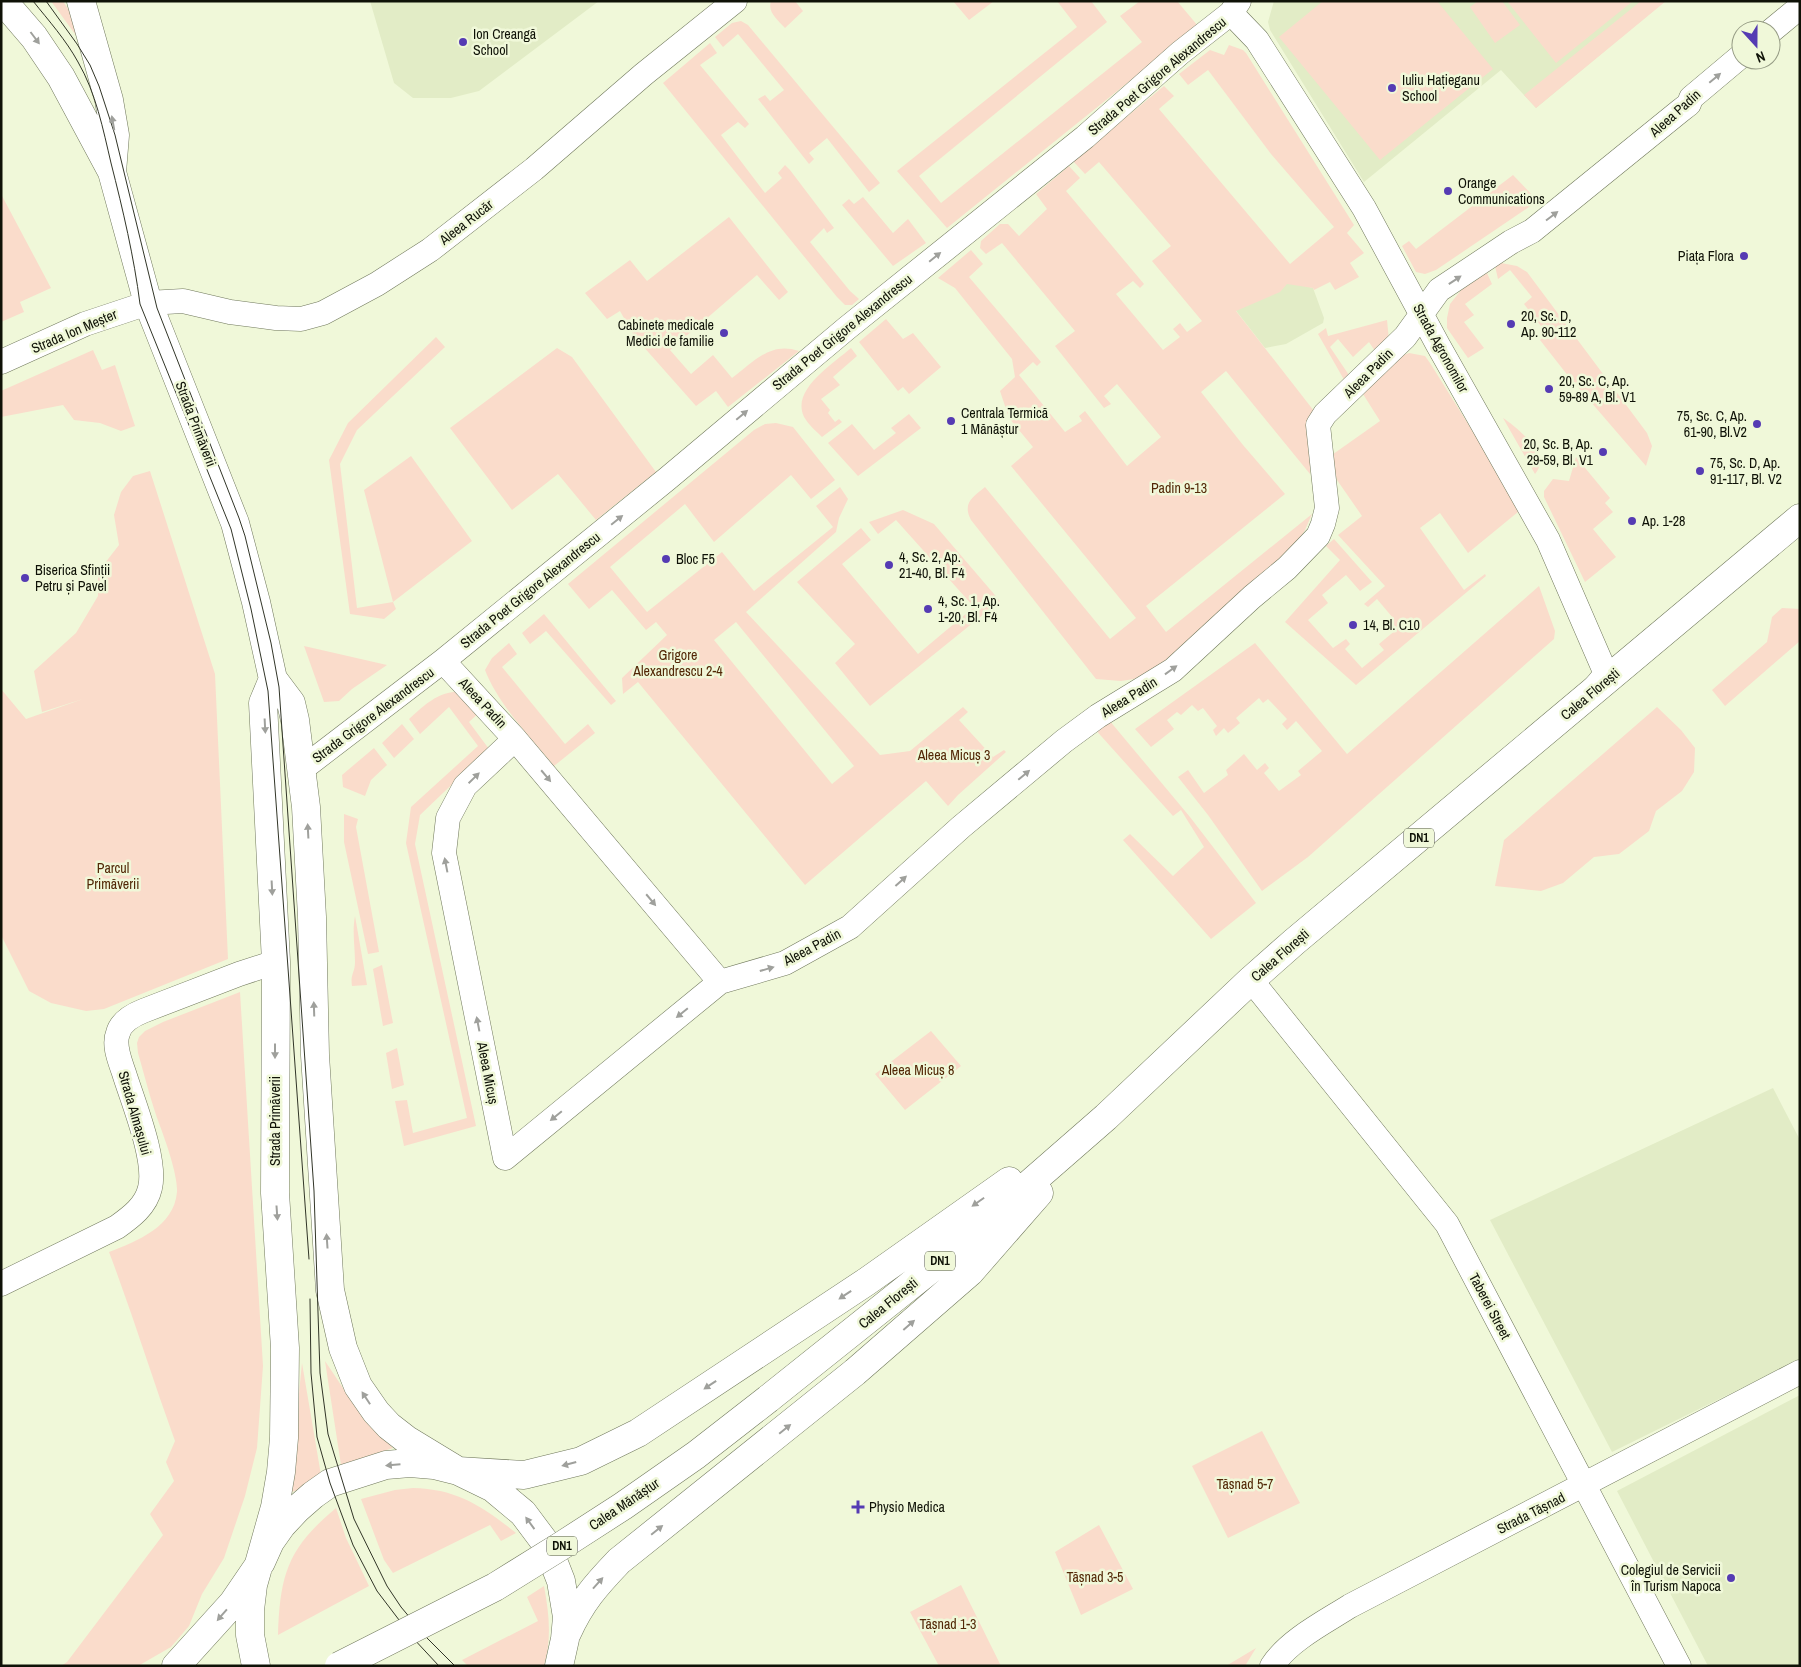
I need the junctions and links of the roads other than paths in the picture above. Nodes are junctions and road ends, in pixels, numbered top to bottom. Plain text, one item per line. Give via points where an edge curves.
1 (3, 1) edge
2 (81, 1) edge
3 (735, 1) edge
4 (1235, 7) edge
5 (1800, 8) edge
6 (1781, 23) edge
7 (1731, 64) edge
8 (112, 172) junction
9 (148, 303) junction
10 (1422, 315) junction
11 (1, 362) edge
12 (1800, 518) edge
13 (444, 661) junction
14 (273, 679) junction
15 (1587, 696) junction
16 (515, 738) junction
17 (302, 769) junction
18 (276, 962) junction
19 (1251, 980) junction
20 (720, 982) junction
21 (1106, 1116) junction
22 (1, 1284) edge
23 (1800, 1372) edge
24 (768, 1399) joint
25 (458, 1471) junction
26 (1585, 1486) junction
27 (261, 1562) junction
28 (565, 1639) junction
29 (176, 1666) edge
30 (256, 1666) edge
31 (339, 1666) edge
32 (559, 1666) edge
33 (572, 1666) edge
34 (1272, 1666) edge
35 (1679, 1666) edge

1 -> 8 main road, Strada Primăverii via 34,36 61,77
8 -> 2 main road, Strada Primăverii via 115,135 109,100
3 - 9 street, Aleea Rucăr via 534,169 437,245 377,284 323,312 301,319 276,318 183,301
4 - 10 street, Strada Agronomilor via 1353,191
13 -> 4 street, Strada Poet Grigore Alexandrescu via 847,328 1085,137
5 - 6 street
10 -> 7 street, Aleea Padin via 1439,290 1565,206 1680,112 1691,98
8 - 9 main road, Strada Primăverii
9 - 11 street, Strada Ion Meșter via 85,324
9 - 14 main road, Strada Primăverii via 235,523
10 - 15 street, Strada Agronomilor via 1557,560 1606,674
20 -> 10 street, Aleea Padin via 785,963 850,927 1057,747 1098,716 1172,670 1287,568 1318,536 1327,508 1318,425 1324,414 1405,336
12 - 15 main road, Calea Florești / DN1
13 - 16 street, Aleea Padin
13 - 17 street, Strada Grigore Alexandrescu
14 - 17 main road, Strada Primăverii via 291,704
14 -> 18 main road, Strada Primăverii via 263,703
15 - 19 main road, Calea Florești / DN1
16 -> 20 street, Aleea Padin
20 -> 16 street, Aleea Micuș via 505,1158 444,853 448,818 465,786
25 -> 17 main road, Strada Primăverii via 407,1440 376,1412 351,1370 335,1315 330,1290 315,1055 312,917
18 - 22 street, Strada Almașului via 143,1011 122,1025 116,1038 118,1052 148,1151 150,1187 146,1198 141,1208 116,1227
18 -> 27 main road, Strada Primăverii via 275,1192 285,1348 284,1430 281,1472
19 - 21 main road, Calea Florești / DN1
19 - 26 street, Taberei Street via 1447,1224
21 - 24 main road, Calea Florești / DN1 via 942,1260
21 -> 25 main road via 866,1282 638,1433 581,1461 524,1475
28 -> 21 main road via 578,1610 594,1586 619,1561 856,1372 970,1272
23 - 26 street, Strada Tășnad
24 - 31 main road, Calea Mănăștur / DN1, bridge via 696,1455 561,1546 495,1587
25 -> 27 main road, Strada Primăverii via 434,1465 386,1465 330,1483 282,1525
28 -> 25 main road, Strada Primăverii via 567,1617 561,1582 547,1545 523,1513 493,1488
26 - 34 street, Strada Tășnad via 1350,1606 1313,1629 1278,1657
26 - 35 street, Taberei Street
27 -> 29 main road via 233,1603
27 - 30 main road, Strada Primăverii via 250,1610 250,1635
28 - 32 main road, Strada Primăverii
28 - 33 main road

